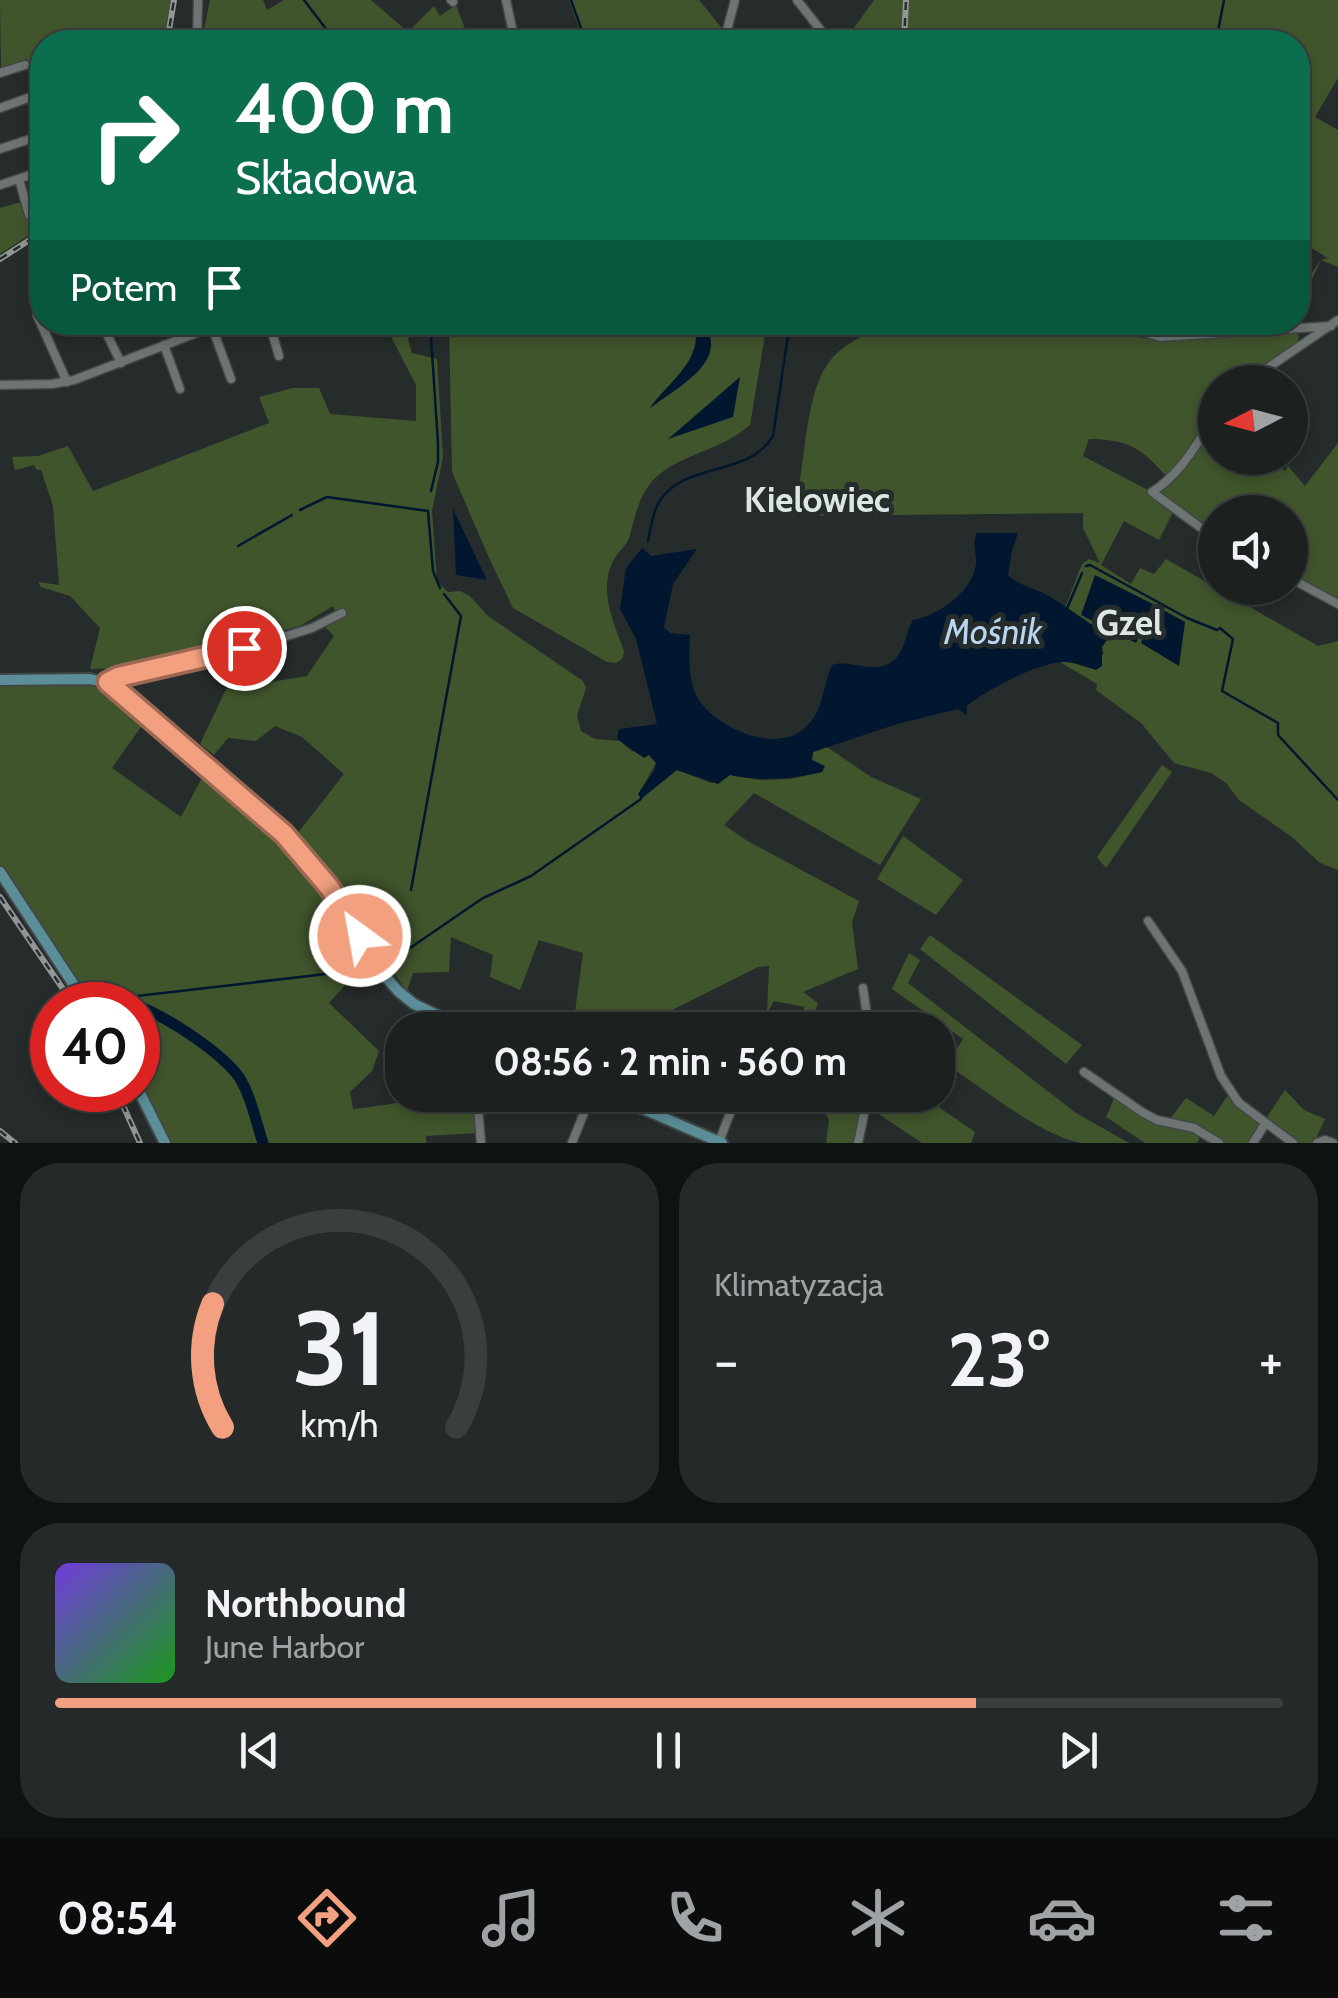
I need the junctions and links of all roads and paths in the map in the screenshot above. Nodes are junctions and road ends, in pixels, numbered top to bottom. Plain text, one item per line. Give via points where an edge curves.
1 (198, 0) edge
2 (506, 0) edge
3 (735, 0) edge
4 (797, 0) edge
5 (197, 30) edge
6 (512, 30) edge
7 (727, 30) edge
8 (820, 30) edge
9 (25, 66) dead end
10 (0, 73) edge
11 (30, 97) edge
12 (0, 108) edge
13 (30, 139) edge
14 (0, 148) edge
15 (30, 175) edge
16 (19, 179) junction
17 (0, 185) edge
18 (29, 215) dead end
19 (1334, 323) edge
20 (46, 335) edge
21 (107, 335) edge
22 (189, 335) edge
23 (215, 335) edge
24 (272, 335) edge
25 (1151, 335) edge
26 (1200, 335) edge
27 (1301, 335) edge
28 (164, 344) junction
29 (1300, 346) junction
30 (279, 356) dead end
31 (121, 363) junction
32 (1273, 365) edge
33 (231, 379) dead end
34 (67, 382) junction
35 (0, 385) edge
36 (180, 389) dead end
37 (1198, 444) edge
38 (1198, 526) edge
39 (1308, 588) edge
40 (1338, 604) edge
41 (342, 614) dead end
42 (0, 680) edge
43 (108, 682) junction
44 (0, 872) edge
45 (1148, 921) dead end
46 (71, 982) edge
47 (863, 988) dead end
48 (431, 1012) edge
49 (866, 1012) edge
50 (1084, 1072) dead end
51 (150, 1112) edge
52 (478, 1112) edge
53 (584, 1112) edge
54 (650, 1112) edge
55 (731, 1112) edge
56 (864, 1112) edge
57 (1265, 1124) junction
58 (720, 1142) edge
59 (165, 1143) edge
60 (480, 1143) edge
61 (572, 1143) edge
62 (858, 1143) edge
63 (1219, 1143) edge
64 (1253, 1143) edge
65 (1292, 1143) edge
66 (1317, 1143) edge
67 (1333, 1143) edge

1 - 5 street
2 - 6 street
3 - 7 street
4 - 8 street
9 - 10 street
11 - 12 street
13 - 14 street
15 - 16 street
16 - 17 street
16 - 18 street
19 - 29 street
20 - 34 street
21 - 31 street
22 - 28 street
23 - 33 street
24 - 30 street
25 - 26 street
27 - 29 street
28 - 31 street
28 - 36 street
29 - 32 street
31 - 34 street
34 - 35 street
37 - 38 street via 1152,492
39 - 40 street
41 - 43 street via 297,633
42 - 43 street
43 - 48 street via 292,843 329,887 384,975
44 - 46 street
45 - 57 street via 1182,971 1221,1076
47 - 49 street
50 - 63 street via 1156,1120 1194,1128
51 - 59 street
52 - 60 street
53 - 61 street
54 - 58 street
55 - 58 street
56 - 62 street
57 - 64 street
57 - 65 street
66 - 67 street

